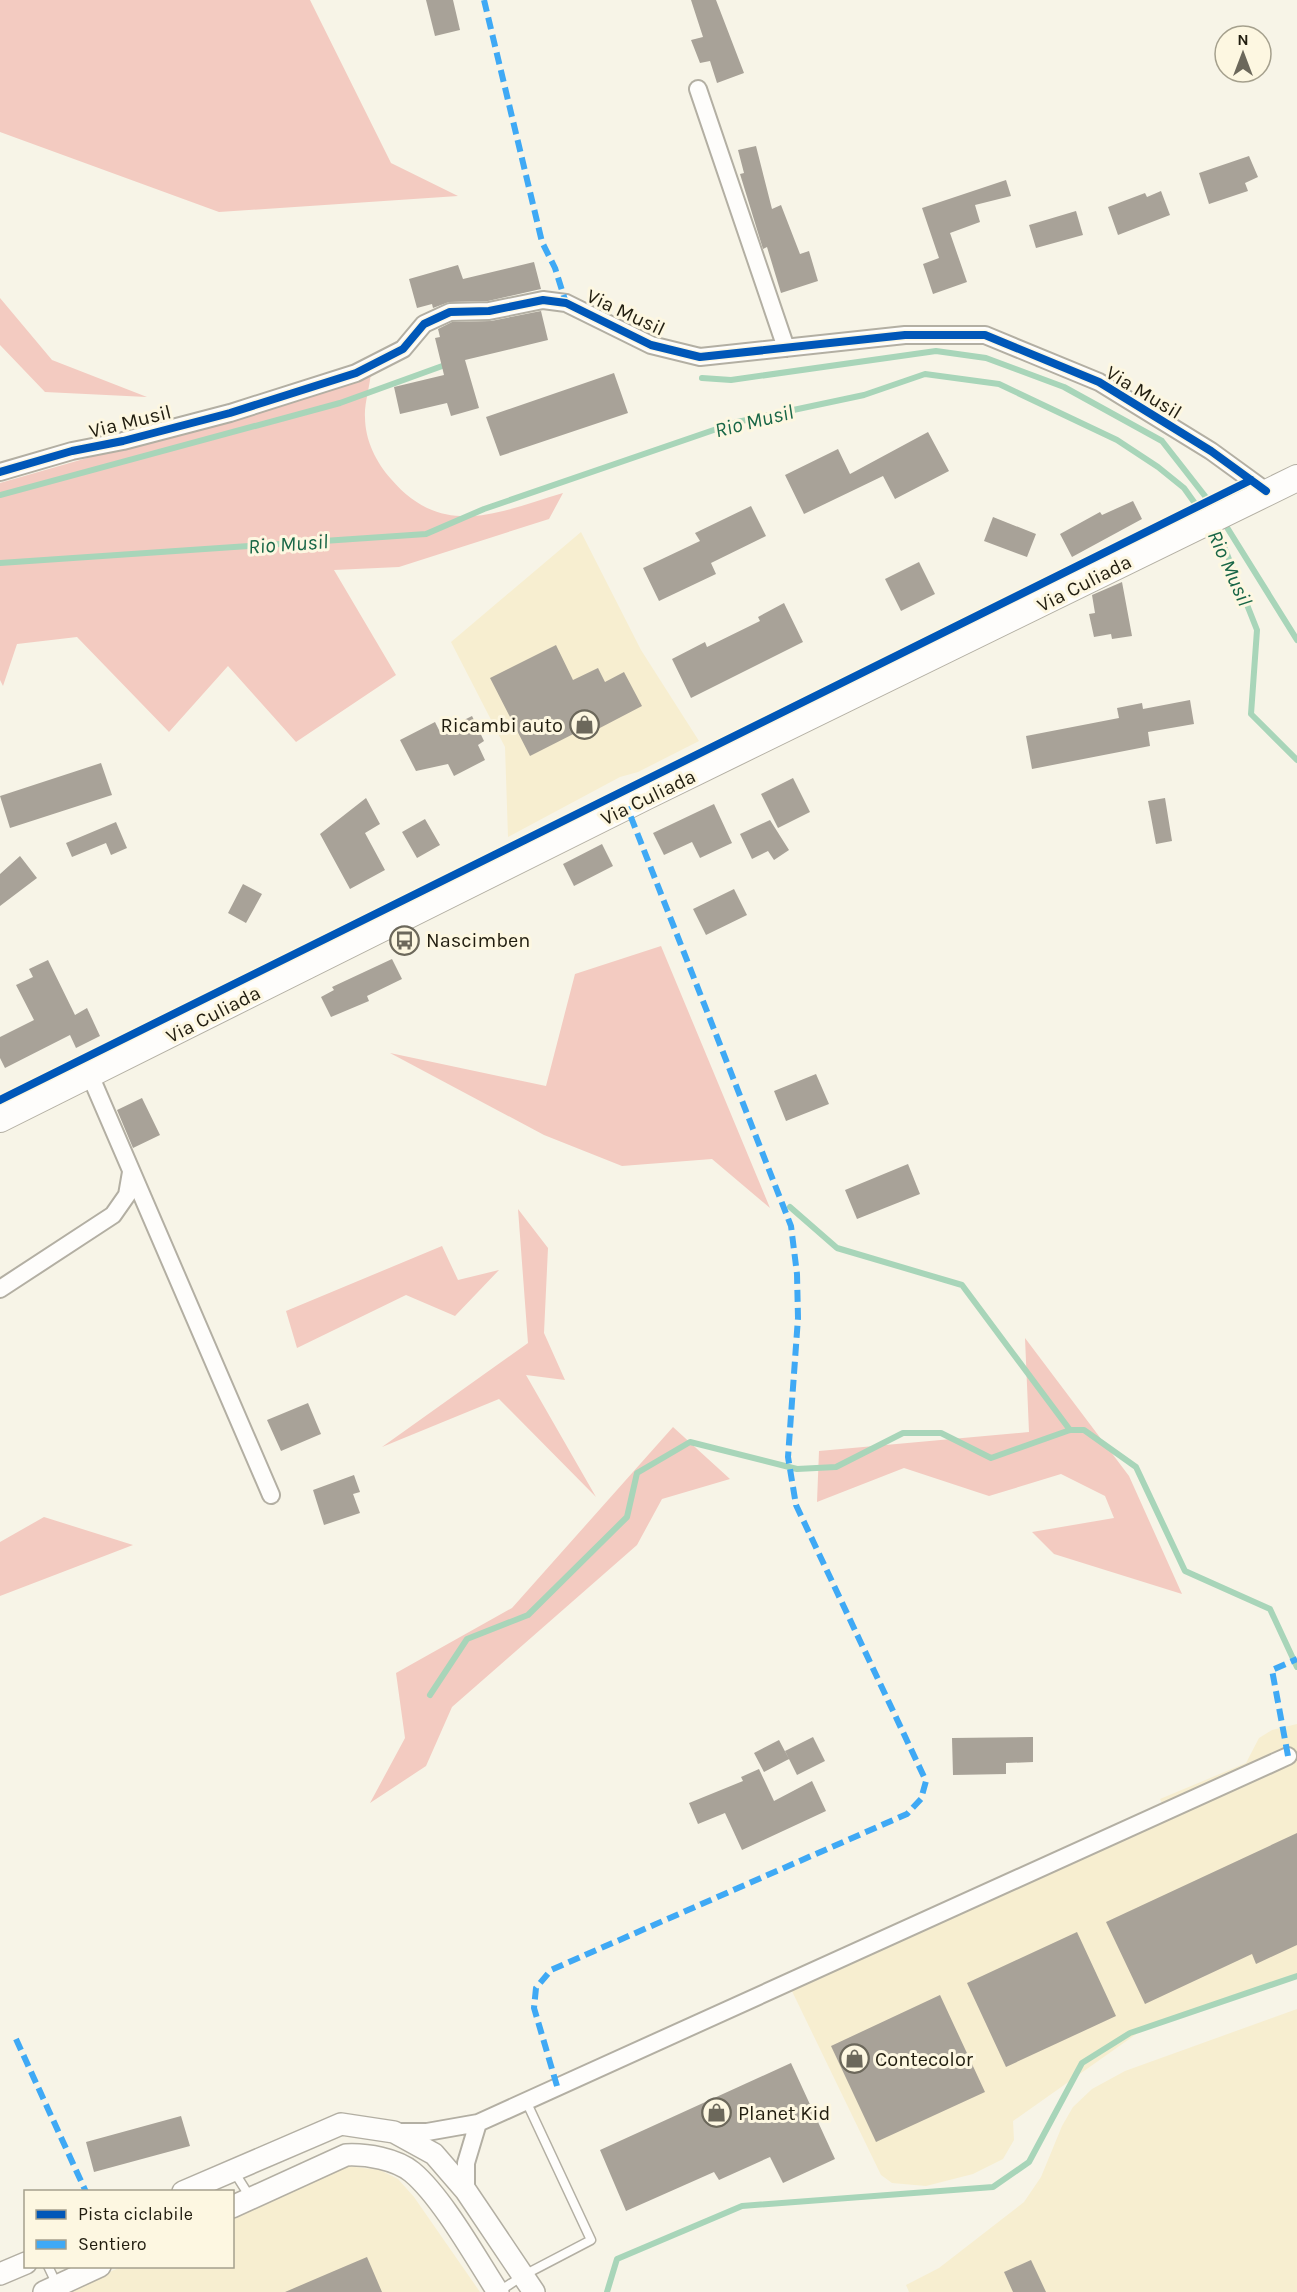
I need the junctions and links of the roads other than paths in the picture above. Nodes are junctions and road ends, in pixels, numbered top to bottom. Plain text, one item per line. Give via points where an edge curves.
1 (698, 89) dead end
2 (786, 348) junction
3 (0, 472) edge
4 (1297, 478) edge
5 (1266, 491) junction
6 (90, 1075) junction
7 (0, 1119) edge
8 (131, 1172) junction
9 (0, 1289) edge
10 (271, 1495) dead end
11 (1288, 1756) dead end
12 (526, 2101) junction
13 (477, 2123) junction
14 (394, 2132) junction
15 (232, 2169) junction
16 (187, 2190) edge
17 (466, 2191) junction
18 (242, 2203) edge
19 (24, 2264) edge
20 (48, 2268) edge
21 (96, 2268) edge
22 (0, 2274) edge
23 (529, 2284) edge
24 (51, 2289) edge
25 (498, 2292) edge

1 - 2 street
2 - 3 street, Via Musil via 700,357 651,345 566,303 543,300 489,311 450,312 424,324 404,349 356,373 230,412
2 - 5 street, Via Musil via 905,335 985,335 1100,382 1211,451
4 - 5 main road, Via Culiada
5 - 6 main road, Via Culiada
6 - 7 main road, Via Culiada
6 - 8 street
8 - 9 street via 127,1195 113,1215
8 - 10 street
11 - 12 street
12 - 13 street
12 - 23 lane via 591,2240
13 - 14 street via 427,2133
13 - 17 street via 466,2163
14 - 15 street via 341,2124
14 - 17 street via 434,2154
15 - 16 street
15 - 18 lane
17 - 23 street
18 - 25 street via 346,2155 381,2159 410,2171 429,2189
19 - 22 street
20 - 24 lane
21 - 24 street
23 - 25 lane

